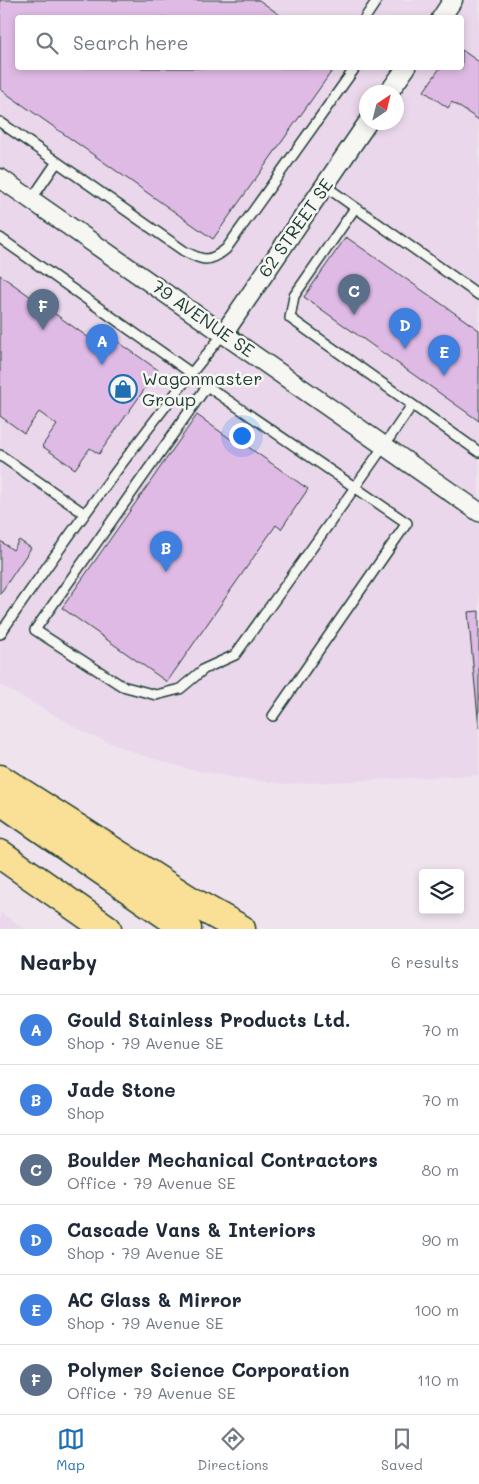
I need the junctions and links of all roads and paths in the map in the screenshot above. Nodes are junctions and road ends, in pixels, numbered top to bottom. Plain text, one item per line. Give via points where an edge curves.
1 (377, 0) edge
2 (452, 0) edge
3 (367, 15) edge
4 (442, 15) edge
5 (354, 70) edge
6 (405, 70) edge
7 (394, 85) edge
8 (0, 122) edge
9 (362, 130) edge
10 (57, 162) junction
11 (0, 178) edge
12 (324, 186) junction
13 (31, 200) junction
14 (355, 208) junction
15 (0, 238) edge
16 (479, 295) edge
17 (224, 333) junction
18 (191, 373) junction
19 (412, 405) junction
20 (384, 446) junction
21 (479, 452) edge
22 (0, 455) edge
23 (355, 487) junction
24 (479, 512) edge
25 (85, 514) junction
26 (0, 634) edge
27 (273, 716) dead end
28 (0, 779) edge
29 (0, 800) edge
30 (0, 854) edge
31 (107, 929) edge
32 (187, 929) edge
33 (241, 929) edge

1 - 3 lane
2 - 4 street
5 - 10 lane via 226,249 214,259 200,259 184,251
6 - 7 street
8 - 10 lane
9 - 12 street, 62 STREET SE
10 - 13 lane
11 - 13 street, 79 AVENUE SE
12 - 14 lane
12 - 17 street, 62 STREET SE
13 - 17 street, 79 AVENUE SE
14 - 16 lane
14 - 19 lane via 294,296 290,318
15 - 18 lane
17 - 18 lane
17 - 20 street, 79 AVENUE SE
18 - 25 lane
19 - 20 lane
19 - 21 lane
20 - 23 lane
20 - 24 street, 79 AVENUE SE
22 - 25 lane
23 - 23 lane via 235,655 204,669 180,689 156,695 122,686 35,630 207,386
23 - 27 lane via 406,523
25 - 26 lane
28 - 33 main road via 191,902
29 - 32 main road
30 - 31 main road

